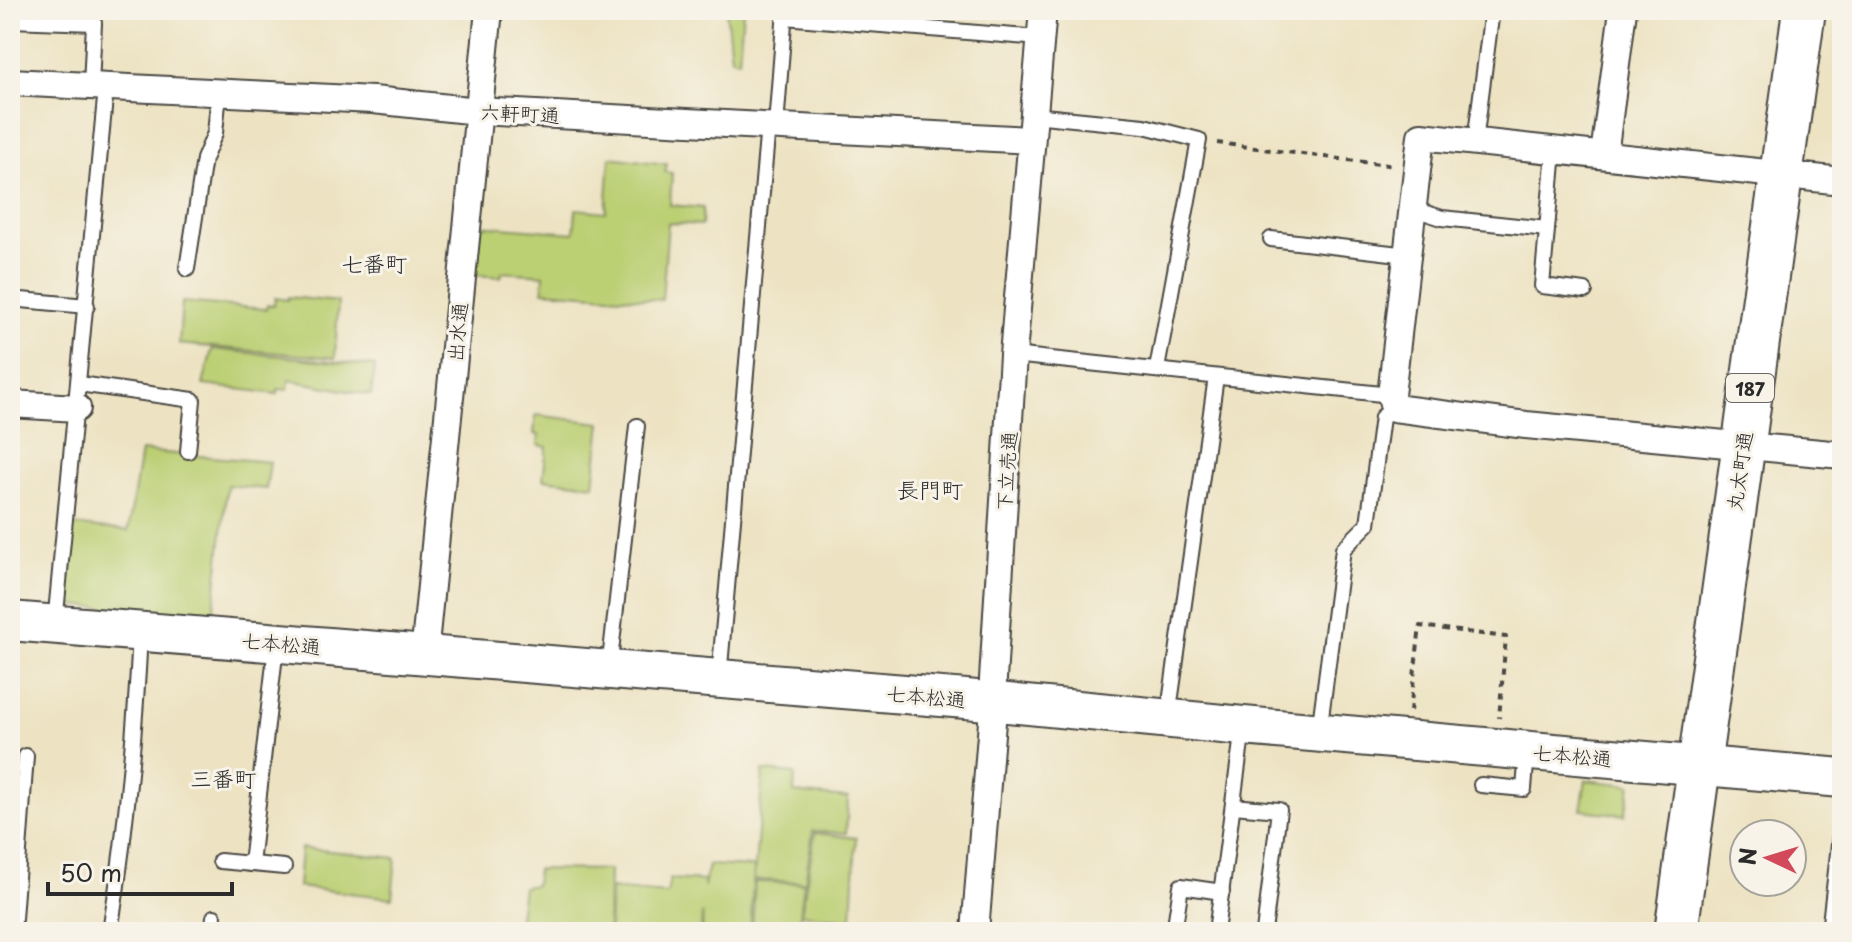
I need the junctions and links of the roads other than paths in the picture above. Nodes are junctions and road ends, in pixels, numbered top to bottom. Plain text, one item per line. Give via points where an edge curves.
1 (489, 10) edge
2 (1043, 10) edge
3 (1492, 10) edge
4 (1623, 10) edge
5 (1804, 10) edge
6 (784, 14) edge
7 (10, 20) edge
8 (1040, 38) junction
9 (10, 82) edge
10 (99, 87) junction
11 (219, 93) junction
12 (478, 111) junction
13 (772, 125) junction
14 (1032, 128) junction
15 (1475, 142) junction
16 (1554, 151) junction
17 (1604, 155) junction
18 (1781, 175) junction
19 (1842, 181) edge
20 (1414, 209) junction
21 (1547, 229) junction
22 (1271, 239) dead end
23 (1408, 255) junction
24 (187, 269) dead end
25 (1585, 291) dead end
26 (10, 299) edge
27 (87, 306) junction
28 (1013, 355) junction
29 (1157, 369) junction
30 (1216, 377) junction
31 (78, 396) junction
32 (1392, 401) junction
33 (10, 404) edge
34 (637, 426) dead end
35 (1743, 444) junction
36 (188, 451) dead end
37 (1842, 455) edge
38 (10, 621) edge
39 (55, 624) junction
40 (140, 631) junction
41 (276, 643) junction
42 (424, 655) junction
43 (609, 670) junction
44 (719, 678) junction
45 (993, 702) junction
46 (1167, 719) junction
47 (1243, 726) junction
48 (1318, 733) junction
49 (1527, 751) junction
50 (26, 756) dead end
51 (1698, 767) junction
52 (1842, 778) edge
53 (1481, 785) dead end
54 (1233, 806) junction
55 (1842, 818) edge
56 (15, 832) edge
57 (220, 861) dead end
58 (251, 864) junction
59 (284, 867) dead end
60 (1838, 886) edge
61 (1222, 892) junction
62 (13, 932) edge
63 (110, 932) edge
64 (975, 932) edge
65 (1174, 932) edge
66 (1216, 932) edge
67 (1264, 932) edge
68 (1676, 932) edge
69 (1829, 932) edge

1 - 12 street, 出水通
2 - 8 street, 下立売通
3 - 15 lane
4 - 17 street
5 - 18 main road, 丸太町通 / 187
6 - 8 lane
6 - 13 lane
7 - 10 lane via 94,23
8 - 14 street, 下立売通
9 - 10 street, 六軒町通
10 - 11 street, 六軒町通
10 - 27 lane
11 - 12 street, 六軒町通
11 - 24 lane
12 - 13 street, 六軒町通
12 - 42 street, 出水通
13 - 14 street, 六軒町通
13 - 44 lane
14 - 28 street, 下立売通
14 - 29 lane via 1144,126 1199,140
15 - 16 street
15 - 20 street via 1421,136
16 - 17 street
16 - 21 lane
17 - 18 street
18 - 19 street
18 - 35 main road, 丸太町通 / 187
20 - 21 lane via 1442,218
20 - 23 street
21 - 25 lane via 1542,286
22 - 23 lane
23 - 32 street
26 - 27 lane
27 - 31 lane
28 - 29 lane
28 - 45 street, 下立売通
29 - 30 lane
30 - 32 lane
30 - 46 lane
31 - 33 street
31 - 36 lane via 193,400
31 - 39 lane
32 - 35 street via 1526,425
32 - 48 lane via 1382,417 1368,524 1343,549
34 - 43 lane
35 - 37 street
35 - 51 main road, 丸太町通 / 187
38 - 39 street, 七本松通
39 - 40 street, 七本松通
40 - 41 street, 七本松通
40 - 63 lane via 124,844
41 - 42 street, 七本松通
41 - 58 lane
42 - 43 street, 七本松通
43 - 44 street, 七本松通
44 - 45 street, 七本松通
45 - 46 street, 七本松通
45 - 64 street, 下立売通
46 - 47 street, 七本松通
47 - 48 street, 七本松通
47 - 54 lane
48 - 49 street, 七本松通
49 - 51 street, 七本松通
49 - 53 lane via 1524,789
50 - 56 lane
51 - 52 street, 七本松通
51 - 68 main road, 丸太町通 / 187
54 - 61 lane
54 - 67 lane via 1279,810
55 - 60 lane
56 - 62 lane
57 - 58 lane
58 - 59 lane
60 - 69 lane
61 - 65 lane via 1181,886
61 - 66 lane

